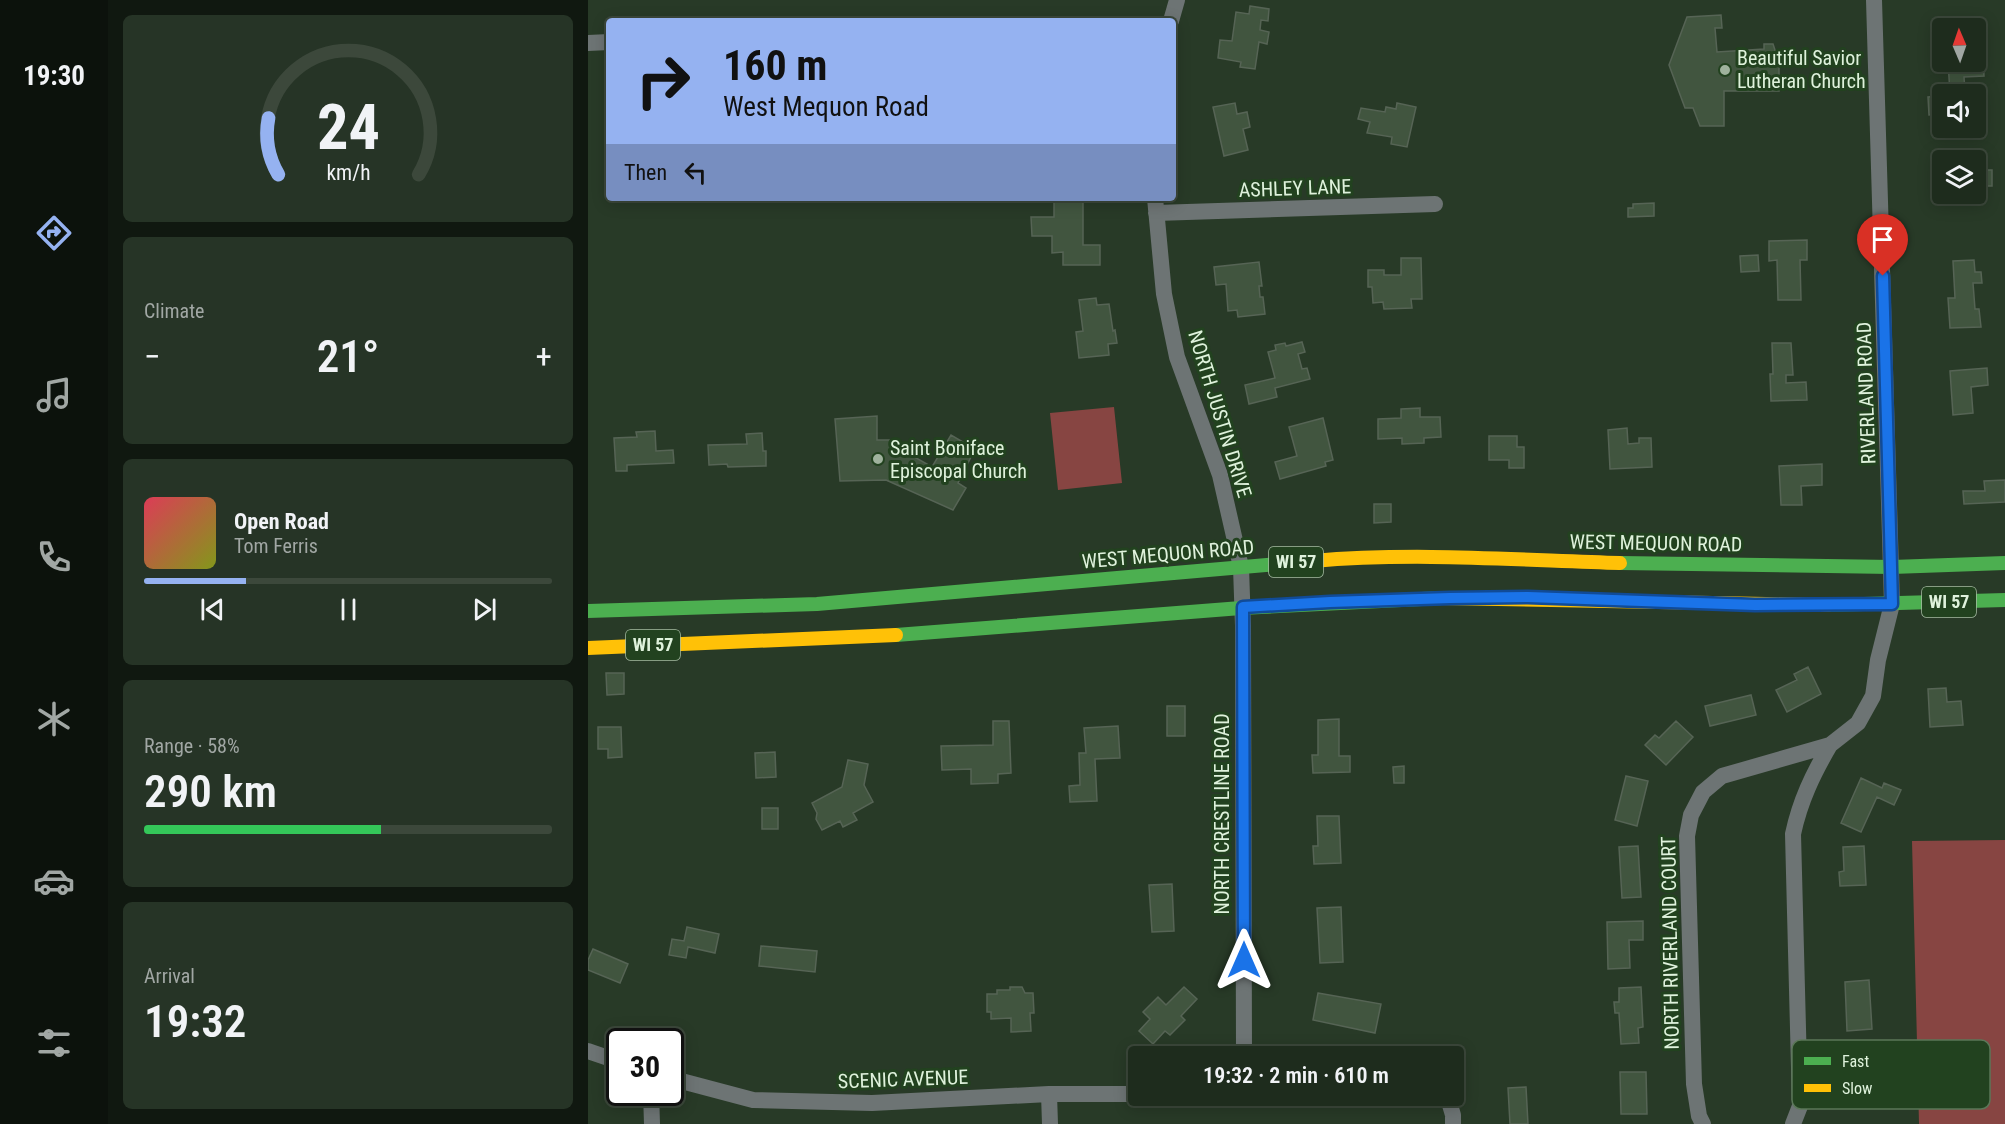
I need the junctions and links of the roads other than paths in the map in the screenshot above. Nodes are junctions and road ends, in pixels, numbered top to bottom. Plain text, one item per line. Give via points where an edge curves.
1 (1177, 0) edge
2 (1874, 0) edge
3 (1172, 18) edge
4 (606, 42) edge
5 (588, 43) edge
6 (1435, 204) dead end
7 (1156, 206) edge
8 (2005, 563) edge
9 (1241, 567) junction
10 (1892, 567) junction
11 (2005, 600) edge
12 (1892, 604) junction
13 (1243, 607) junction
14 (588, 611) edge
15 (588, 648) edge
16 (1830, 745) junction
17 (1798, 1040) edge
18 (1244, 1046) edge
19 (588, 1051) edge
20 (606, 1057) edge
21 (684, 1082) edge
22 (1049, 1094) junction
23 (1128, 1094) edge
24 (651, 1106) edge
25 (1449, 1106) edge
26 (1799, 1109) edge
27 (652, 1124) edge
28 (1050, 1124) edge
29 (1453, 1124) edge
30 (1703, 1124) edge
31 (1793, 1124) edge

1 - 3 street
2 - 10 street, RIVERLAND ROAD
4 - 5 street
6 - 7 street, ASHLEY LANE
7 - 9 street, NORTH JUSTIN DRIVE via 1164,294 1177,357 1220,475
8 - 10 main road, WEST MEQUON ROAD / WI 57
9 - 10 main road, WEST MEQUON ROAD / WI 57 via 1337,559 1466,558
9 - 13 street, NORTH JUSTIN DRIVE
9 - 14 main road, WEST MEQUON ROAD / WI 57 via 828,603
10 - 12 street, RIVERLAND ROAD
11 - 12 main road, WI 57
12 - 13 main road, WI 57 via 1755,605 1528,597
12 - 16 street, NORTH RIVERLAND COURT via 1873,696 1857,723
13 - 15 main road, WI 57 via 930,633
13 - 18 street, NORTH CRESTLINE ROAD
16 - 17 street, NORTH RIVERLAND COURT via 1808,783 1792,834
16 - 30 street, NORTH RIVERLAND COURT via 1722,776 1703,792 1690,815 1687,836 1694,1084
19 - 20 street
21 - 22 street, SCENIC AVENUE via 753,1100 872,1103
22 - 23 street, SCENIC AVENUE
22 - 28 street
24 - 27 street
25 - 29 street
26 - 31 street, NORTH RIVERLAND COURT

